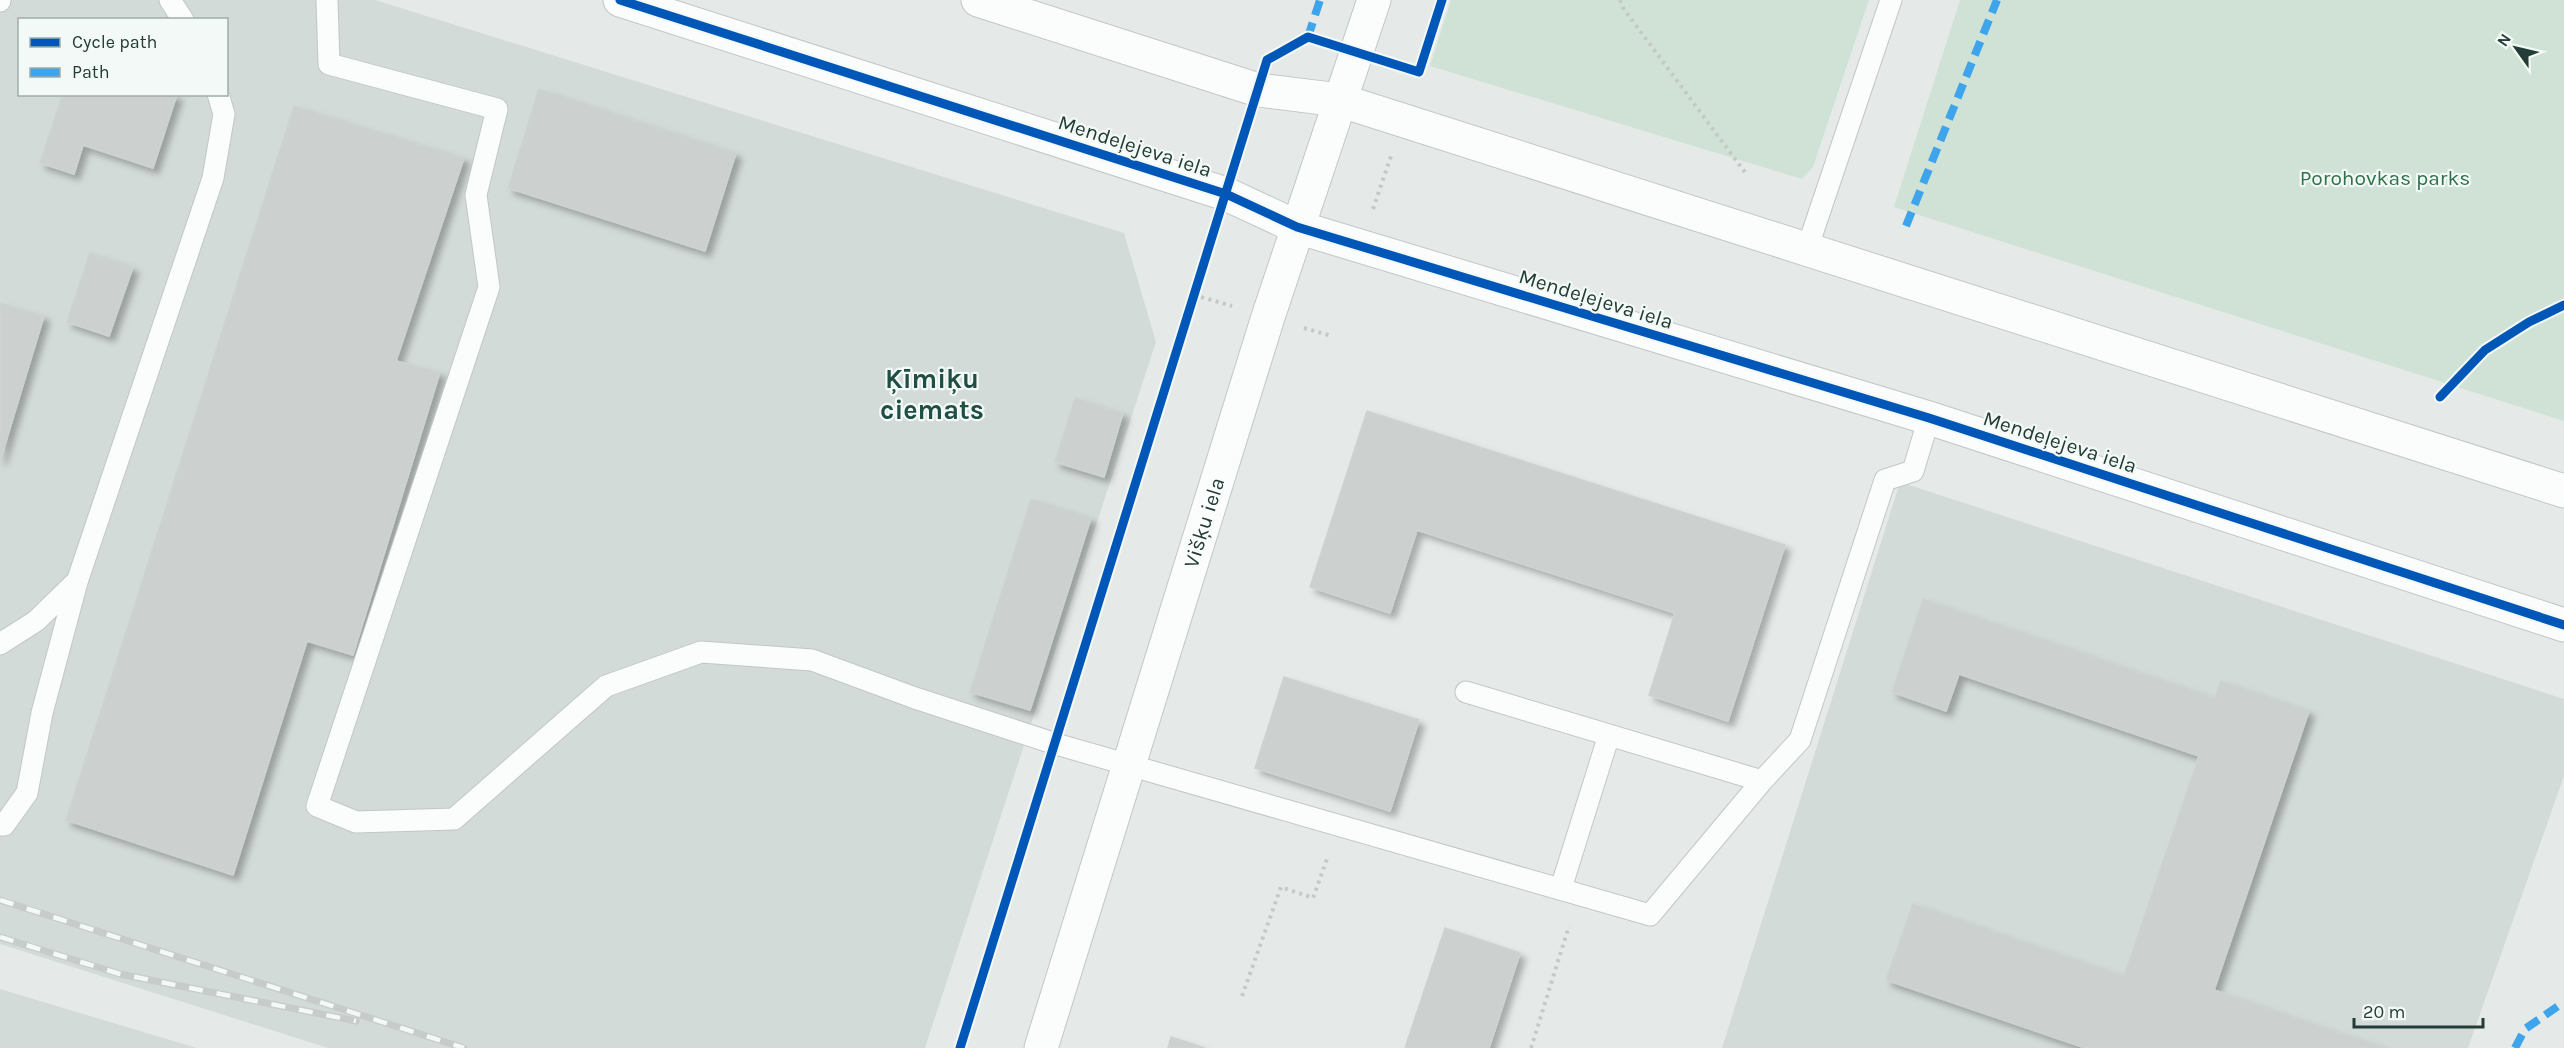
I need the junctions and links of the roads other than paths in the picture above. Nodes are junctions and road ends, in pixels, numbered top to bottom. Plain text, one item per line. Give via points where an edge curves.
1 (170, 0) edge
2 (327, 0) edge
3 (620, 0) edge
4 (978, 0) edge
5 (1374, 0) edge
6 (1891, 0) edge
7 (182, 18) edge
8 (219, 96) edge
9 (1339, 100) junction
10 (1297, 227) junction
11 (1807, 249) junction
12 (1929, 418) junction
13 (2564, 491) edge
14 (77, 582) junction
15 (2564, 625) edge
16 (0, 644) edge
17 (1466, 692) dead end
18 (1609, 735) junction
19 (1130, 765) junction
20 (1762, 781) junction
21 (0, 825) edge
22 (1570, 890) junction
23 (1041, 1048) edge

1 - 7 lane
2 - 19 lane via 329,64 497,109 476,195 489,288 317,806 356,822 454,819 606,686 701,652 812,660 915,698
3 - 10 street, Mendeļejeva iela via 1226,194
4 - 9 street via 1258,90
5 - 9 street, Višķu iela
6 - 11 lane
8 - 14 lane via 224,114 213,178
9 - 10 street, Višķu iela
9 - 11 street
10 - 12 street, Mendeļejeva iela
10 - 19 street, Višķu iela
11 - 13 street
12 - 15 street, Mendeļejeva iela
12 - 20 lane via 1913,471 1885,480 1800,740
14 - 16 lane via 36,621
14 - 21 lane via 42,714 27,793 4,825
17 - 18 lane
18 - 20 lane
18 - 22 lane
19 - 22 lane
19 - 23 street, Višķu iela
20 - 22 lane via 1650,915

